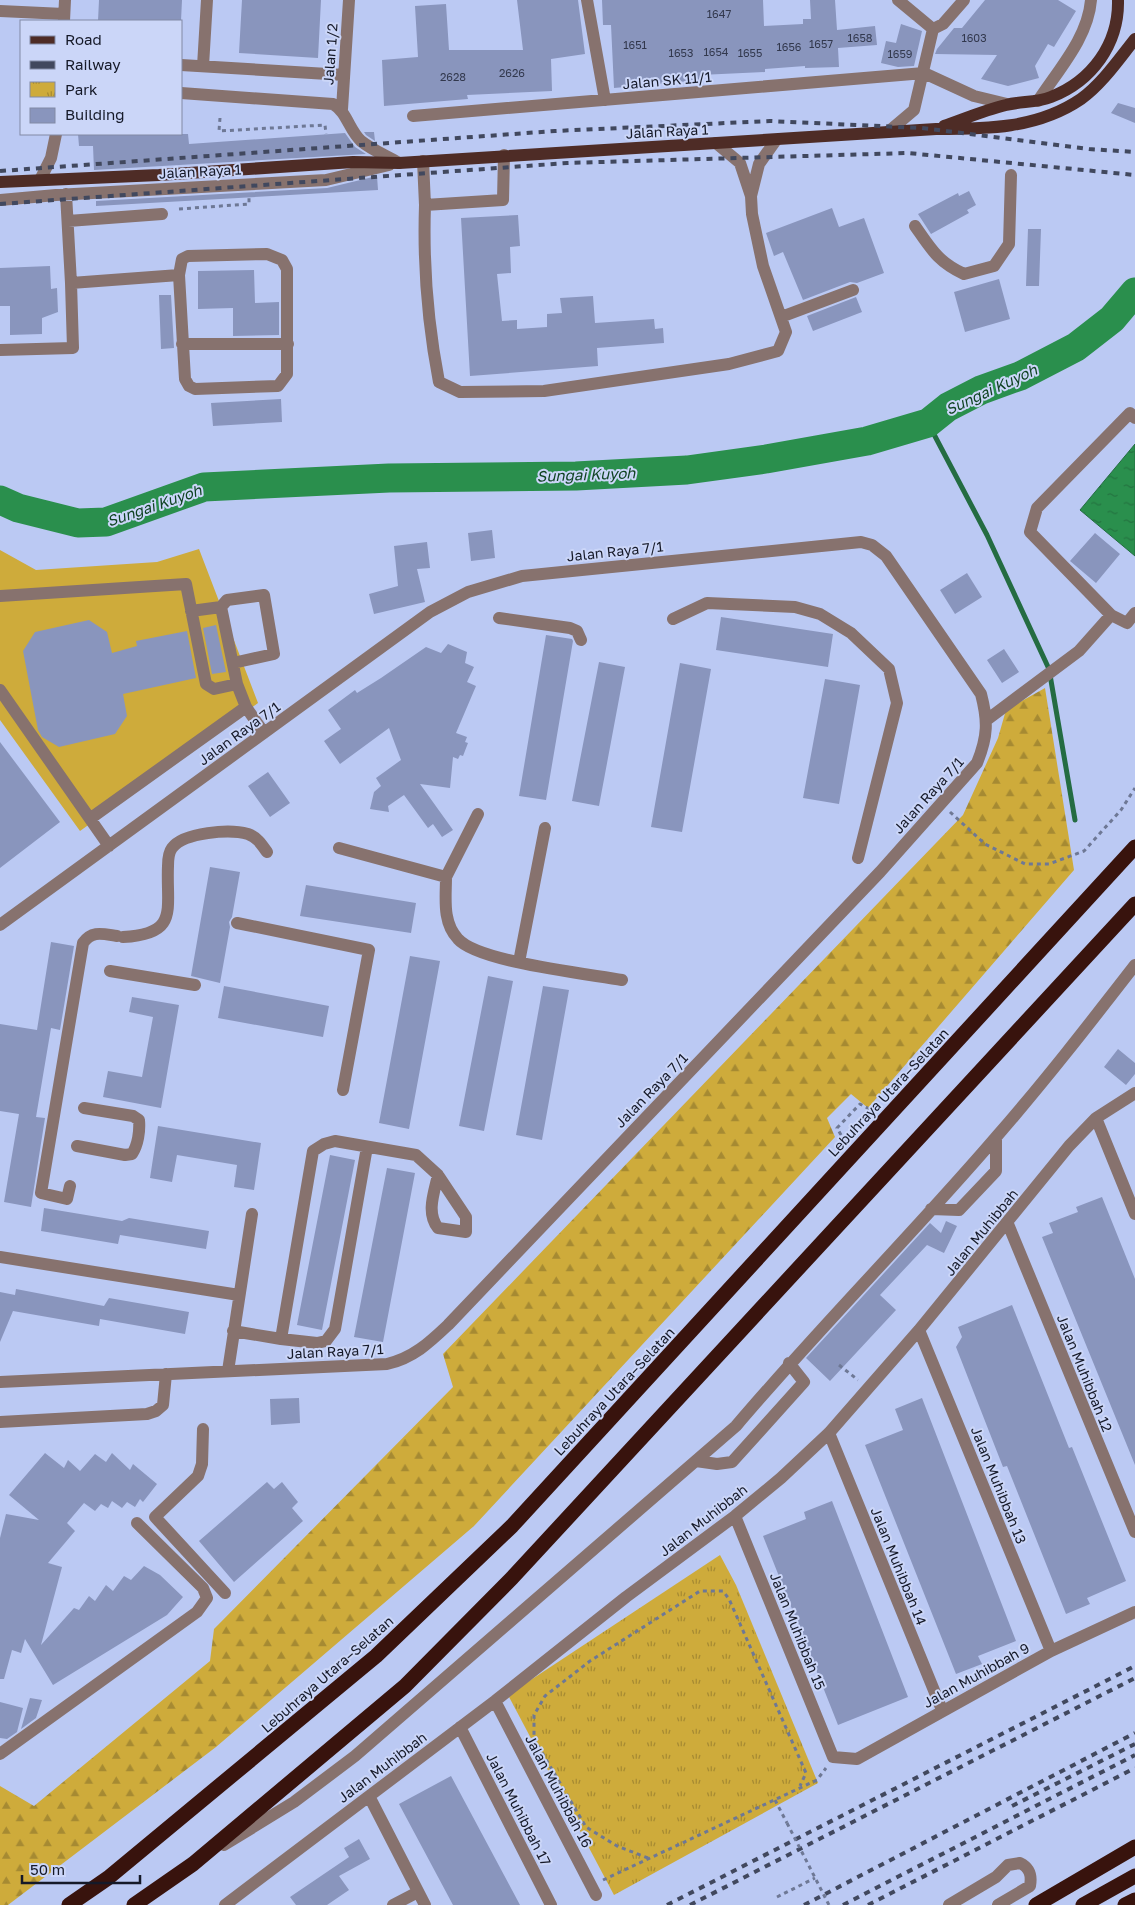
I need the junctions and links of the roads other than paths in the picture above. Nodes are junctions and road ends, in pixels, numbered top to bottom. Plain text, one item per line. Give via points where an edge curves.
1 (65, 0) edge
2 (207, 0) edge
3 (349, 0) edge
4 (587, 0) edge
5 (898, 0) edge
6 (964, 0) edge
7 (1090, 0) edge
8 (1118, 0) edge
9 (0, 10) edge
10 (64, 17) edge
11 (933, 29) junction
12 (1135, 39) edge
13 (182, 65) edge
14 (203, 66) junction
15 (924, 73) junction
16 (344, 75) junction
17 (182, 93) edge
18 (605, 100) junction
19 (1038, 101) junction
20 (1007, 104) junction
21 (342, 110) junction
22 (413, 116) dead end
23 (936, 129) junction
24 (888, 132) junction
25 (56, 135) edge
26 (776, 140) junction
27 (716, 143) junction
28 (504, 155) junction
29 (423, 161) junction
30 (399, 163) junction
31 (1011, 175) dead end
32 (40, 180) junction
33 (0, 182) edge
34 (66, 194) junction
35 (750, 196) junction
36 (0, 200) edge
37 (425, 205) junction
38 (162, 214) road end
39 (68, 221) junction
40 (915, 226) dead end
41 (179, 275) junction
42 (71, 283) junction
43 (853, 290) dead end
44 (781, 317) junction
45 (182, 344) junction
46 (288, 344) junction
47 (0, 350) edge
48 (1135, 418) edge
49 (0, 596) edge
50 (221, 607) junction
51 (191, 611) junction
52 (1135, 613) edge
53 (1111, 615) junction
54 (499, 618) dead end
55 (673, 618) dead end
56 (581, 640) dead end
57 (233, 663) junction
58 (237, 684) junction
59 (0, 690) edge
60 (246, 707) junction
61 (988, 719) junction
62 (264, 733) junction
63 (478, 814) dead end
64 (91, 818) junction
65 (545, 828) dead end
66 (109, 846) junction
67 (1135, 847) edge
68 (339, 848) dead end
69 (267, 852) dead end
70 (858, 858) dead end
71 (446, 877) junction
72 (1135, 904) edge
73 (237, 923) dead end
74 (0, 925) edge
75 (520, 962) junction
76 (1135, 965) edge
77 (110, 971) dead end
78 (622, 980) dead end
79 (196, 985) dead end
80 (343, 1090) dead end
81 (1135, 1093) edge
82 (84, 1108) dead end
83 (1096, 1118) junction
84 (996, 1137) junction
85 (77, 1146) dead end
86 (367, 1147) junction
87 (438, 1175) dead end
88 (70, 1186) dead end
89 (931, 1209) junction
90 (252, 1214) dead end
91 (1135, 1214) edge
92 (1008, 1224) junction
93 (0, 1257) edge
94 (239, 1295) junction
95 (919, 1330) junction
96 (233, 1331) junction
97 (280, 1338) junction
98 (789, 1363) junction
99 (228, 1371) junction
100 (166, 1374) junction
101 (0, 1382) edge
102 (0, 1422) edge
103 (203, 1429) dead end
104 (829, 1432) junction
105 (696, 1461) junction
106 (735, 1516) junction
107 (137, 1524) dead end
108 (1135, 1532) edge
109 (225, 1593) dead end
110 (1135, 1612) edge
111 (1050, 1651) junction
112 (495, 1701) junction
113 (942, 1710) junction
114 (460, 1727) junction
115 (0, 1754) edge
116 (833, 1757) joint
117 (369, 1796) junction
118 (1133, 1849) edge
119 (193, 1864) junction
120 (1135, 1876) edge
121 (594, 1890) road end
122 (418, 1892) junction
123 (1135, 1900) edge
124 (69, 1905) edge
125 (134, 1905) edge
126 (226, 1905) edge
127 (393, 1905) edge
128 (425, 1905) edge
129 (551, 1905) edge
130 (949, 1905) edge
131 (998, 1905) edge
132 (1036, 1905) edge
133 (1083, 1905) edge
134 (1125, 1905) edge

1 - 10 street
2 - 14 street
3 - 16 street, Jalan 1/2
4 - 18 street
5 - 11 street
6 - 11 street via 943,24
7 - 19 street via 1090,13 1081,34
8 - 19 main road, Jalan Raya 1 via 1114,31 1095,67 1070,88
9 - 10 street
11 - 15 street
12 - 23 main road, Jalan Raya 1 via 1082,98 1052,114 989,129
13 - 14 street
14 - 16 street
15 - 18 street, Jalan SK 11/1
15 - 20 street via 974,96
15 - 24 street via 914,110
16 - 21 street, Jalan 1/2
17 - 21 street via 322,102
18 - 22 street, Jalan SK 11/1
19 - 20 main road, Jalan Raya 1
20 - 23 main road, Jalan Raya 1
21 - 30 street via 348,125 361,141
23 - 24 main road, Jalan Raya 1
24 - 26 main road, Jalan Raya 1
25 - 32 street via 51,158
26 - 27 main road, Jalan Raya 1
26 - 35 street via 759,164
27 - 28 main road, Jalan Raya 1
27 - 35 street via 740,163
28 - 29 main road, Jalan Raya 1
28 - 37 street via 503,200
29 - 30 main road, Jalan Raya 1
29 - 37 street
30 - 32 main road, Jalan Raya 1 via 353,162
30 - 34 street, Jalan Raya 1 via 326,180
31 - 40 street via 1009,244 994,266 964,274 950,268 937,258
32 - 33 main road, Jalan Raya 1
34 - 36 street, Jalan Raya 1
34 - 39 street
35 - 44 street via 763,266
37 - 44 street via 423,244 435,361 439,382 460,392 544,391 729,364 778,351 786,332
38 - 39 street
39 - 42 street
41 - 42 street
41 - 45 street
41 - 46 street via 182,259 188,256 267,254 282,260 287,269
42 - 47 street via 72,348
43 - 44 street
45 - 46 street
45 - 46 street via 185,379 195,390 278,386 287,374
48 - 53 street via 1130,413 1037,508 1030,532
49 - 51 street via 186,584
50 - 51 street
50 - 57 street
50 - 57 street via 227,600 264,595 274,654
51 - 58 street via 206,684 214,689
52 - 53 street via 1127,623
53 - 61 street via 1080,651
54 - 56 street via 570,628 577,631
55 - 70 street via 707,603 795,607 820,614 851,633 889,670 897,703
57 - 58 street
58 - 60 street
59 - 64 street
60 - 62 street
60 - 64 street
61 - 62 street, Jalan Raya 7/1 via 981,694 886,556 861,542 522,576 494,583 468,592 430,612
61 - 99 street, Jalan Raya 7/1 via 977,763 873,879 422,1349 404,1360 387,1364
62 - 66 street, Jalan Raya 7/1
63 - 71 street
64 - 66 street
65 - 75 street
66 - 74 street, Jalan Raya 7/1
67 - 124 highway, Lebuhraya Utara–Selatan via 512,1526 398,1635 237,1773 108,1878
68 - 71 street
69 - 88 street via 254,837 238,832 199,834 180,841 171,849 168,861 170,900 165,921 157,930 120,937 97,933 88,936 83,943 41,1193 67,1199
71 - 75 street via 446,918 458,940 474,950
72 - 119 highway via 512,1578 405,1686
73 - 80 street via 369,950
75 - 78 street
76 - 84 street via 1067,1054
77 - 79 street
81 - 83 street, Jalan Muhibbah
82 - 85 street via 134,1116 139,1120 140,1128 132,1154
83 - 91 street
83 - 92 street, Jalan Muhibbah via 1069,1146
84 - 89 street
84 - 89 street via 996,1171 959,1210
86 - 87 street via 416,1155
86 - 97 street via 335,1141 313,1152
86 - 97 street via 335,1329 326,1342
89 - 98 street
90 - 94 street
92 - 95 street, Jalan Muhibbah
92 - 108 street, Jalan Muhibbah 12
93 - 94 street
94 - 96 street
95 - 104 street, Jalan Muhibbah
95 - 111 street, Jalan Muhibbah 13
96 - 97 street
96 - 99 street
98 - 105 street via 736,1426
98 - 105 street via 804,1382 732,1462
99 - 100 street, Jalan Raya 7/1
100 - 101 street, Jalan Raya 7/1
100 - 102 street via 163,1405 147,1414
103 - 109 street via 202,1464 198,1476 155,1517
104 - 106 street, Jalan Muhibbah
104 - 113 street, Jalan Muhibbah 14
105 - 119 street via 355,1756 294,1802
106 - 112 street, Jalan Muhibbah
106 - 116 street, Jalan Muhibbah 15
107 - 115 street via 203,1588 207,1598 197,1612
110 - 111 street, Jalan Muhibbah 9
111 - 113 street, Jalan Muhibbah 9
112 - 114 street, Jalan Muhibbah
112 - 121 street, Jalan Muhibbah 16
113 - 116 street, Jalan Muhibbah 9 via 857,1759
114 - 117 street, Jalan Muhibbah
114 - 129 street, Jalan Muhibbah 17
117 - 122 street
117 - 126 street, Jalan Muhibbah
118 - 132 highway
119 - 125 highway
120 - 133 highway
122 - 127 street
122 - 128 street
123 - 134 highway
130 - 131 street via 996,1877 1008,1865 1020,1863 1027,1866 1032,1876 1030,1886

